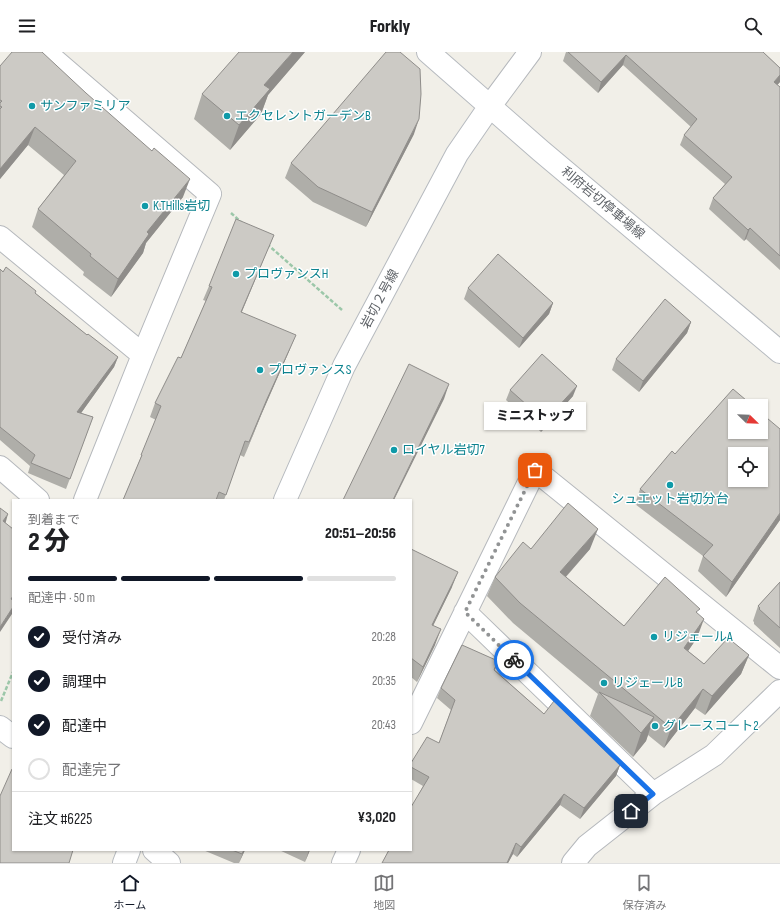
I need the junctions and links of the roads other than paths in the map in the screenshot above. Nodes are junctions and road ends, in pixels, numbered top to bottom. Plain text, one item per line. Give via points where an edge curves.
1 (45, 52) edge
2 (428, 52) edge
3 (530, 52) edge
4 (490, 106) junction
5 (0, 237) edge
6 (780, 352) edge
7 (143, 354) junction
8 (0, 467) edge
9 (37, 499) edge
10 (85, 499) edge
11 (285, 499) edge
12 (465, 612) junction
13 (780, 668) edge
14 (780, 691) edge
15 (412, 721) edge
16 (0, 727) edge
17 (12, 736) edge
18 (653, 794) junction
19 (130, 851) edge
20 (155, 851) edge
21 (349, 851) edge
22 (124, 863) edge
23 (169, 863) edge
24 (343, 863) edge
25 (574, 863) edge

1 - 7 street via 210,194
2 - 4 street, 利府岩切停車場線
3 - 4 street, 岩切２号線
4 - 6 street, 利府岩切停車場線
4 - 11 street, 岩切２号線 via 457,154 344,366
5 - 7 street
7 - 10 street
8 - 9 street
12 - 13 street via 535,470
12 - 15 street
12 - 18 street
14 - 18 street via 714,755
16 - 17 street
18 - 25 street via 588,846
19 - 22 street
20 - 23 street
21 - 24 street

